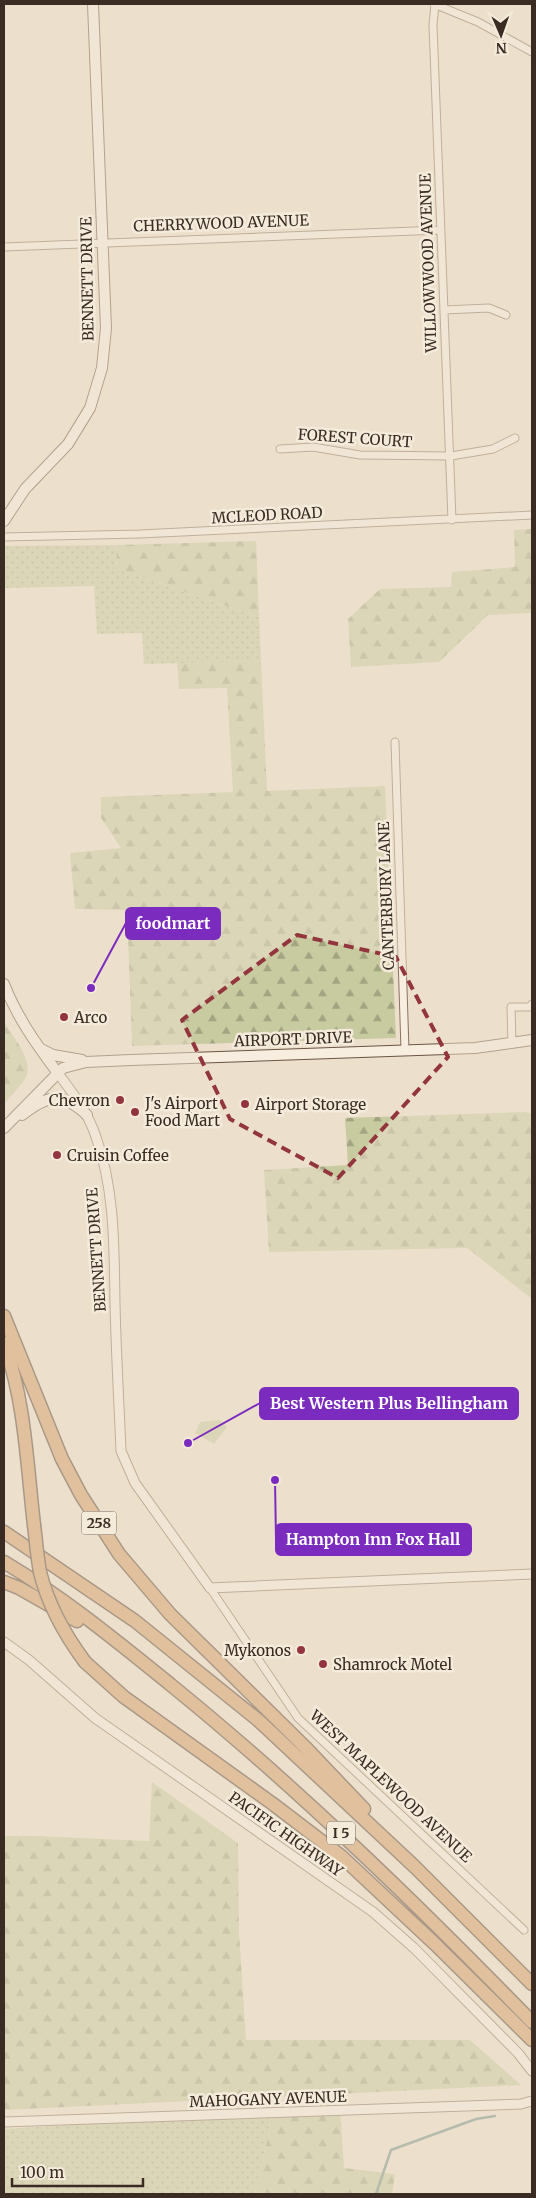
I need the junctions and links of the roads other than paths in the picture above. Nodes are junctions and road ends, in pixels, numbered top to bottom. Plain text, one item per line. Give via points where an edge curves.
1 (93, 4) edge
2 (434, 4) edge
3 (532, 52) edge
4 (440, 230) junction
5 (102, 242) junction
6 (4, 247) edge
7 (444, 310) junction
8 (506, 316) dead end
9 (515, 438) dead end
10 (280, 449) dead end
11 (451, 456) junction
12 (532, 515) edge
13 (452, 520) junction
14 (4, 521) edge
15 (4, 538) edge
16 (395, 742) dead end
17 (4, 984) edge
18 (532, 1004) edge
19 (532, 1040) edge
20 (512, 1044) junction
21 (36, 1045) junction
22 (405, 1050) junction
23 (97, 1062) junction
24 (57, 1072) junction
25 (86, 1115) junction
26 (4, 1129) edge
27 (4, 1316) edge
28 (4, 1343) edge
29 (121, 1451) joint
30 (4, 1532) edge
31 (4, 1562) edge
32 (532, 1574) edge
33 (4, 1582) edge
34 (210, 1588) junction
35 (4, 1642) edge
36 (137, 1658) junction
37 (415, 1867) junction
38 (524, 1930) dead end
39 (532, 1984) edge
40 (532, 2022) edge
41 (532, 2040) edge
42 (532, 2071) edge
43 (532, 2101) edge
44 (4, 2122) edge

1 - 5 main road, BENNETT DRIVE
2 - 3 street via 478,22
2 - 4 street, WILLOWWOOD AVENUE
4 - 5 street, CHERRYWOOD AVENUE
4 - 7 street, WILLOWWOOD AVENUE
5 - 6 street, CHERRYWOOD AVENUE
5 - 14 main road, BENNETT DRIVE via 106,328 102,368 90,408 68,444 25,489
7 - 8 street via 489,308
7 - 11 street, WILLOWWOOD AVENUE
9 - 11 street, FOREST COURT via 493,449
10 - 11 street, FOREST COURT via 313,447 360,455
11 - 13 street, WILLOWWOOD AVENUE
12 - 13 street, MCLEOD ROAD
13 - 15 street, MCLEOD ROAD
16 - 22 street, CANTERBURY LANE
17 - 21 main road, BENNETT DRIVE via 11,1003
18 - 20 street via 530,1007 511,1007
19 - 20 main road, AIRPORT DRIVE
20 - 22 main road, AIRPORT DRIVE
21 - 23 main road via 53,1055
21 - 24 main road, BENNETT DRIVE
22 - 23 main road, AIRPORT DRIVE
23 - 24 main road, AIRPORT DRIVE via 74,1064
24 - 25 street, BENNETT DRIVE
24 - 26 main road
25 - 26 main road via 64,1100 46,1099
25 - 29 street, BENNETT DRIVE via 97,1137 110,1192
27 - 37 highway, 258 via 62,1459 119,1554 170,1614 305,1747
28 - 41 highway, bridge via 24,1434 40,1572 54,1613 85,1662 124,1697 341,1856
29 - 34 street, WEST MAPLEWOOD AVENUE via 135,1483
30 - 37 highway, I 5 via 135,1621 258,1720
31 - 36 highway, I 5 via 28,1576
32 - 34 street
33 - 36 highway
34 - 38 street, WEST MAPLEWOOD AVENUE via 298,1718
35 - 42 street, PACIFIC HIGHWAY via 95,1718 373,1912 414,1948
36 - 40 highway, I 5 via 235,1737 319,1812
37 - 39 highway, I 5
43 - 44 street, MAHOGANY AVENUE via 522,2104

